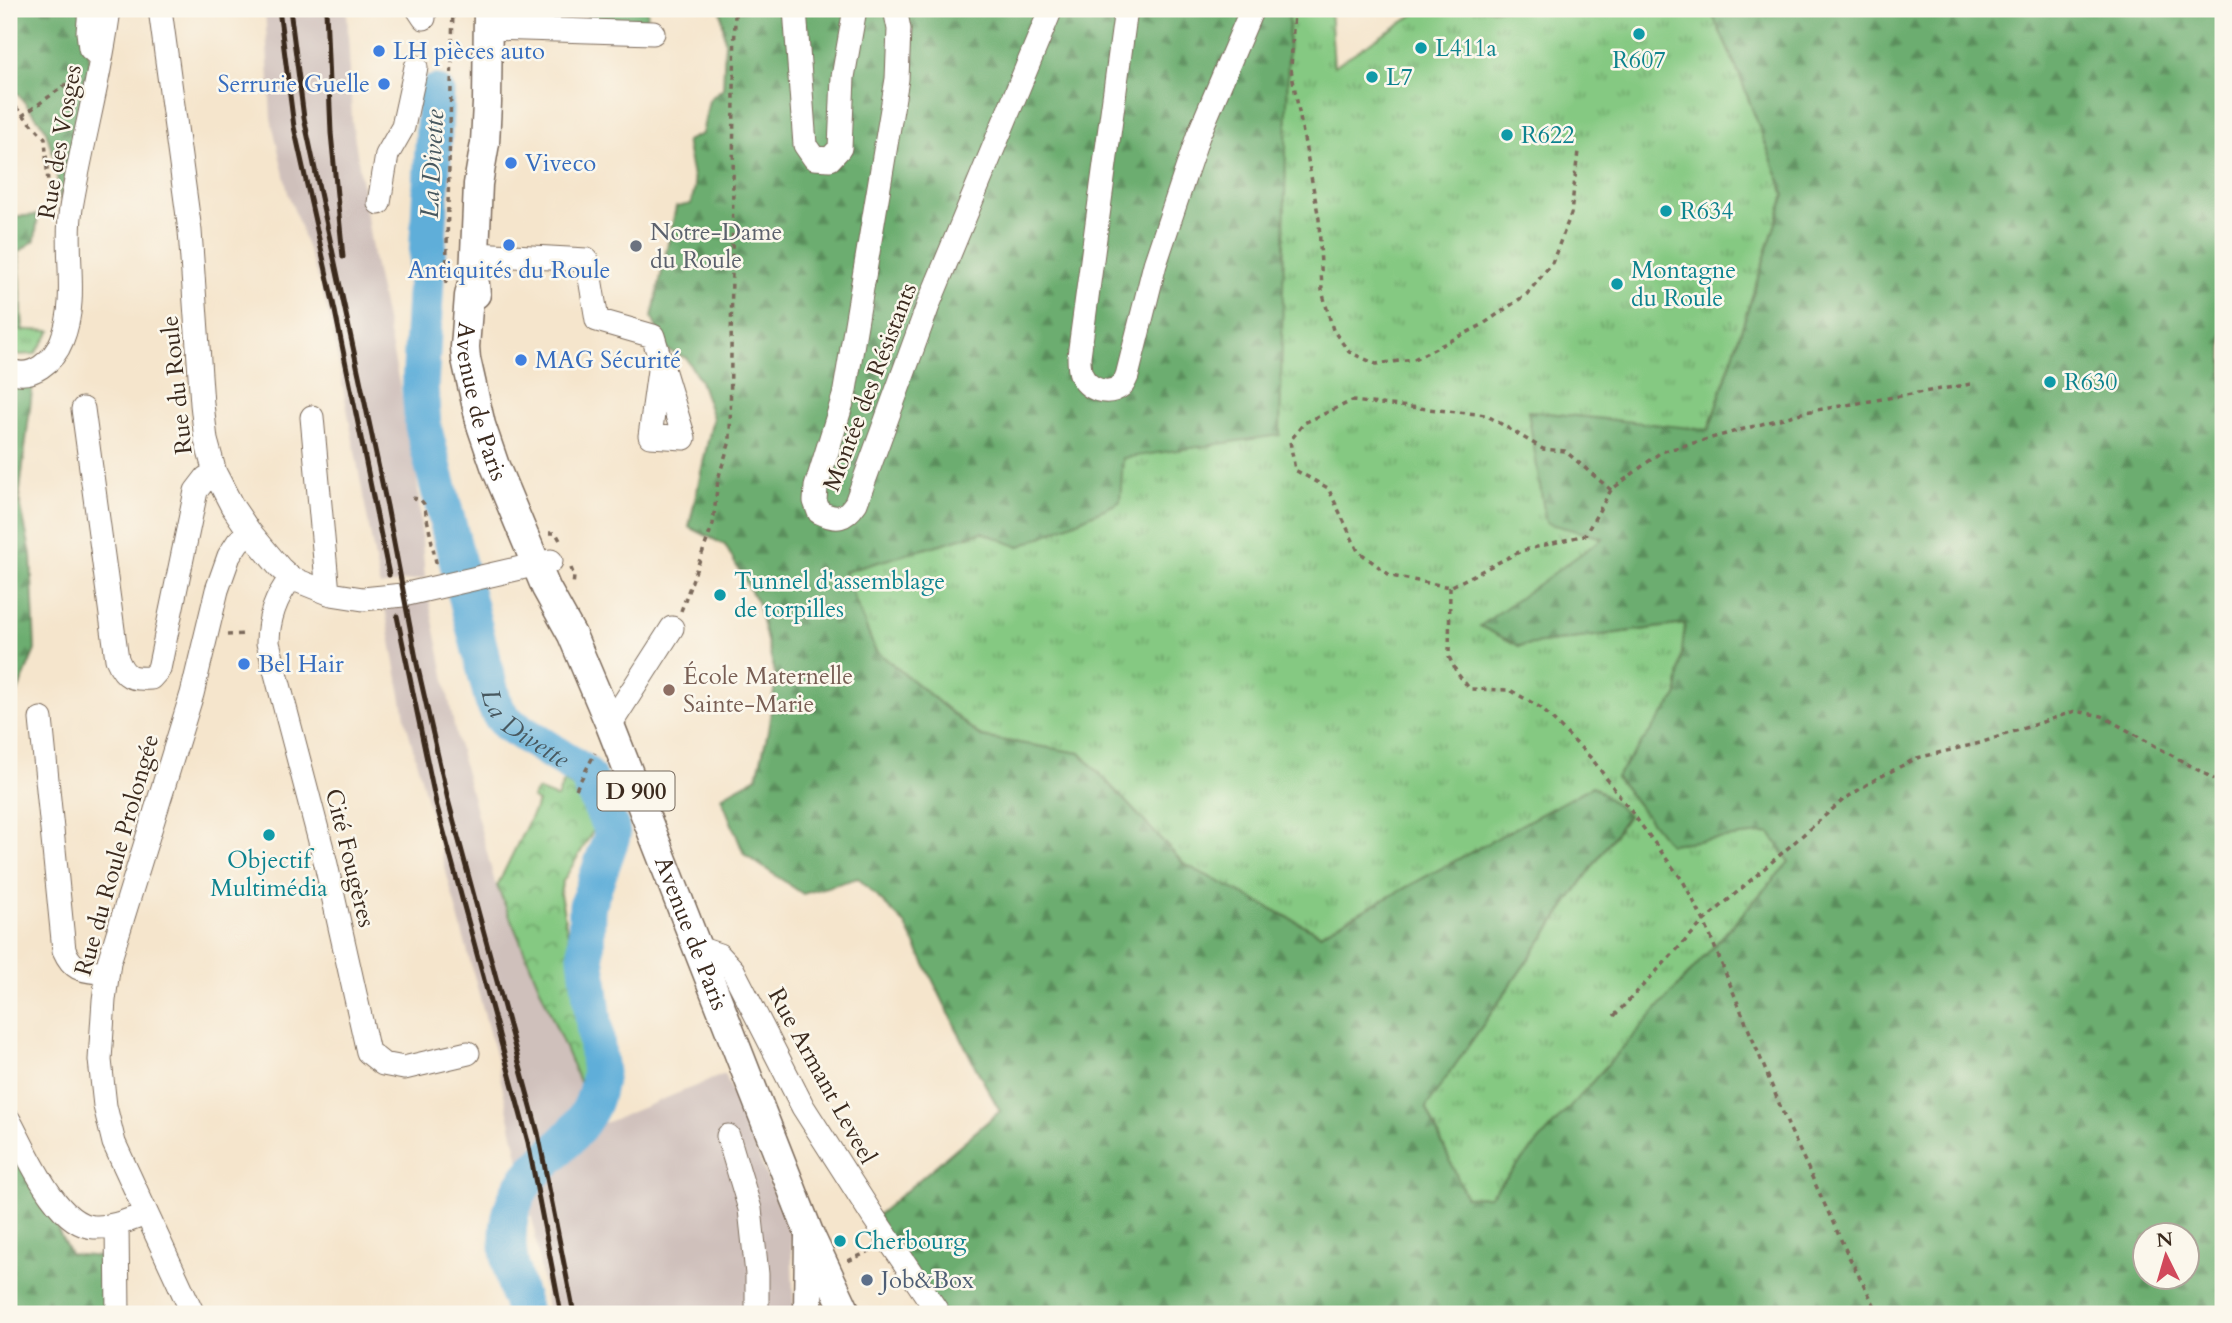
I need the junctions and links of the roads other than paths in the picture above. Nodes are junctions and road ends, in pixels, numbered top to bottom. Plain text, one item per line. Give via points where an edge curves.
1 (90, 9) edge
2 (109, 9) edge
3 (160, 9) edge
4 (795, 9) edge
5 (855, 9) edge
6 (895, 9) edge
7 (1051, 9) edge
8 (1126, 9) edge
9 (1252, 9) edge
10 (482, 15) edge
11 (653, 33) dead end
12 (102, 58) junction
13 (416, 67) dead end
14 (379, 202) dead end
15 (475, 265) junction
16 (660, 363) dead end
17 (9, 370) edge
18 (83, 409) dead end
19 (312, 417) dead end
20 (215, 472) junction
21 (249, 531) junction
22 (544, 563) junction
23 (291, 578) junction
24 (328, 593) junction
25 (672, 628) road end
26 (41, 719) dead end
27 (610, 726) junction
28 (698, 948) junction
29 (107, 973) junction
30 (468, 1054) dead end
31 (9, 1119) edge
32 (728, 1136) dead end
33 (146, 1214) junction
34 (117, 1224) junction
35 (809, 1233) junction
36 (118, 1314) edge
37 (193, 1314) edge
38 (757, 1314) edge
39 (808, 1314) edge
40 (847, 1314) edge
41 (939, 1314) edge

1 - 12 street via 90,48
2 - 12 street, Rue des Vosges
3 - 20 street, Rue du Roule via 190,231 202,404
4 - 5 street via 805,145 814,158 830,159 840,148 843,78
6 - 7 street, Montée des Résistants via 899,29 895,93 844,396 816,487 820,512 830,517 849,513 856,503 929,303
8 - 9 street via 1079,356 1086,384 1108,392 1128,376 1154,264 1198,136
10 - 11 street, Avenue de Paris
10 - 15 main road, Avenue de Paris / D 900 via 485,143 478,184
12 - 17 street, Rue des Vosges via 70,211 68,321 61,343 45,365 29,374
13 - 14 street via 403,127 387,155
15 - 16 street via 587,260 597,320 653,336
15 - 22 main road, Avenue de Paris / D 900 via 465,334 473,395 495,466
18 - 20 street via 117,659 131,678 151,678 159,669 196,491
19 - 24 street
20 - 21 street, Rue du Roule
21 - 23 street, Rue du Roule
21 - 29 street, Rue du Roule Prolongée via 229,556 217,590 192,694
22 - 24 street, Rue du Roule via 403,595 363,599
22 - 27 main road, Avenue de Paris / D 900 via 559,583 572,635
23 - 24 street, Rue du Roule
23 - 30 street, Cité Fougères via 268,626 268,643 325,860 368,1052 383,1064 404,1068
25 - 27 street
26 - 29 street via 64,950 70,964 81,970
27 - 28 main road, Avenue de Paris / D 900
28 - 35 main road, Avenue de Paris / D 900
28 - 41 street, Rue Armant Leveel via 719,955 733,970 803,1107
29 - 33 street, Rue du Roule Prolongée via 100,1060 105,1106 114,1143
31 - 34 street via 63,1210 79,1224
32 - 38 street via 750,1209
33 - 34 street
33 - 37 street, Rue du Roule Prolongée
34 - 36 street
35 - 39 main road, D 900
35 - 40 main road, Avenue de Paris

